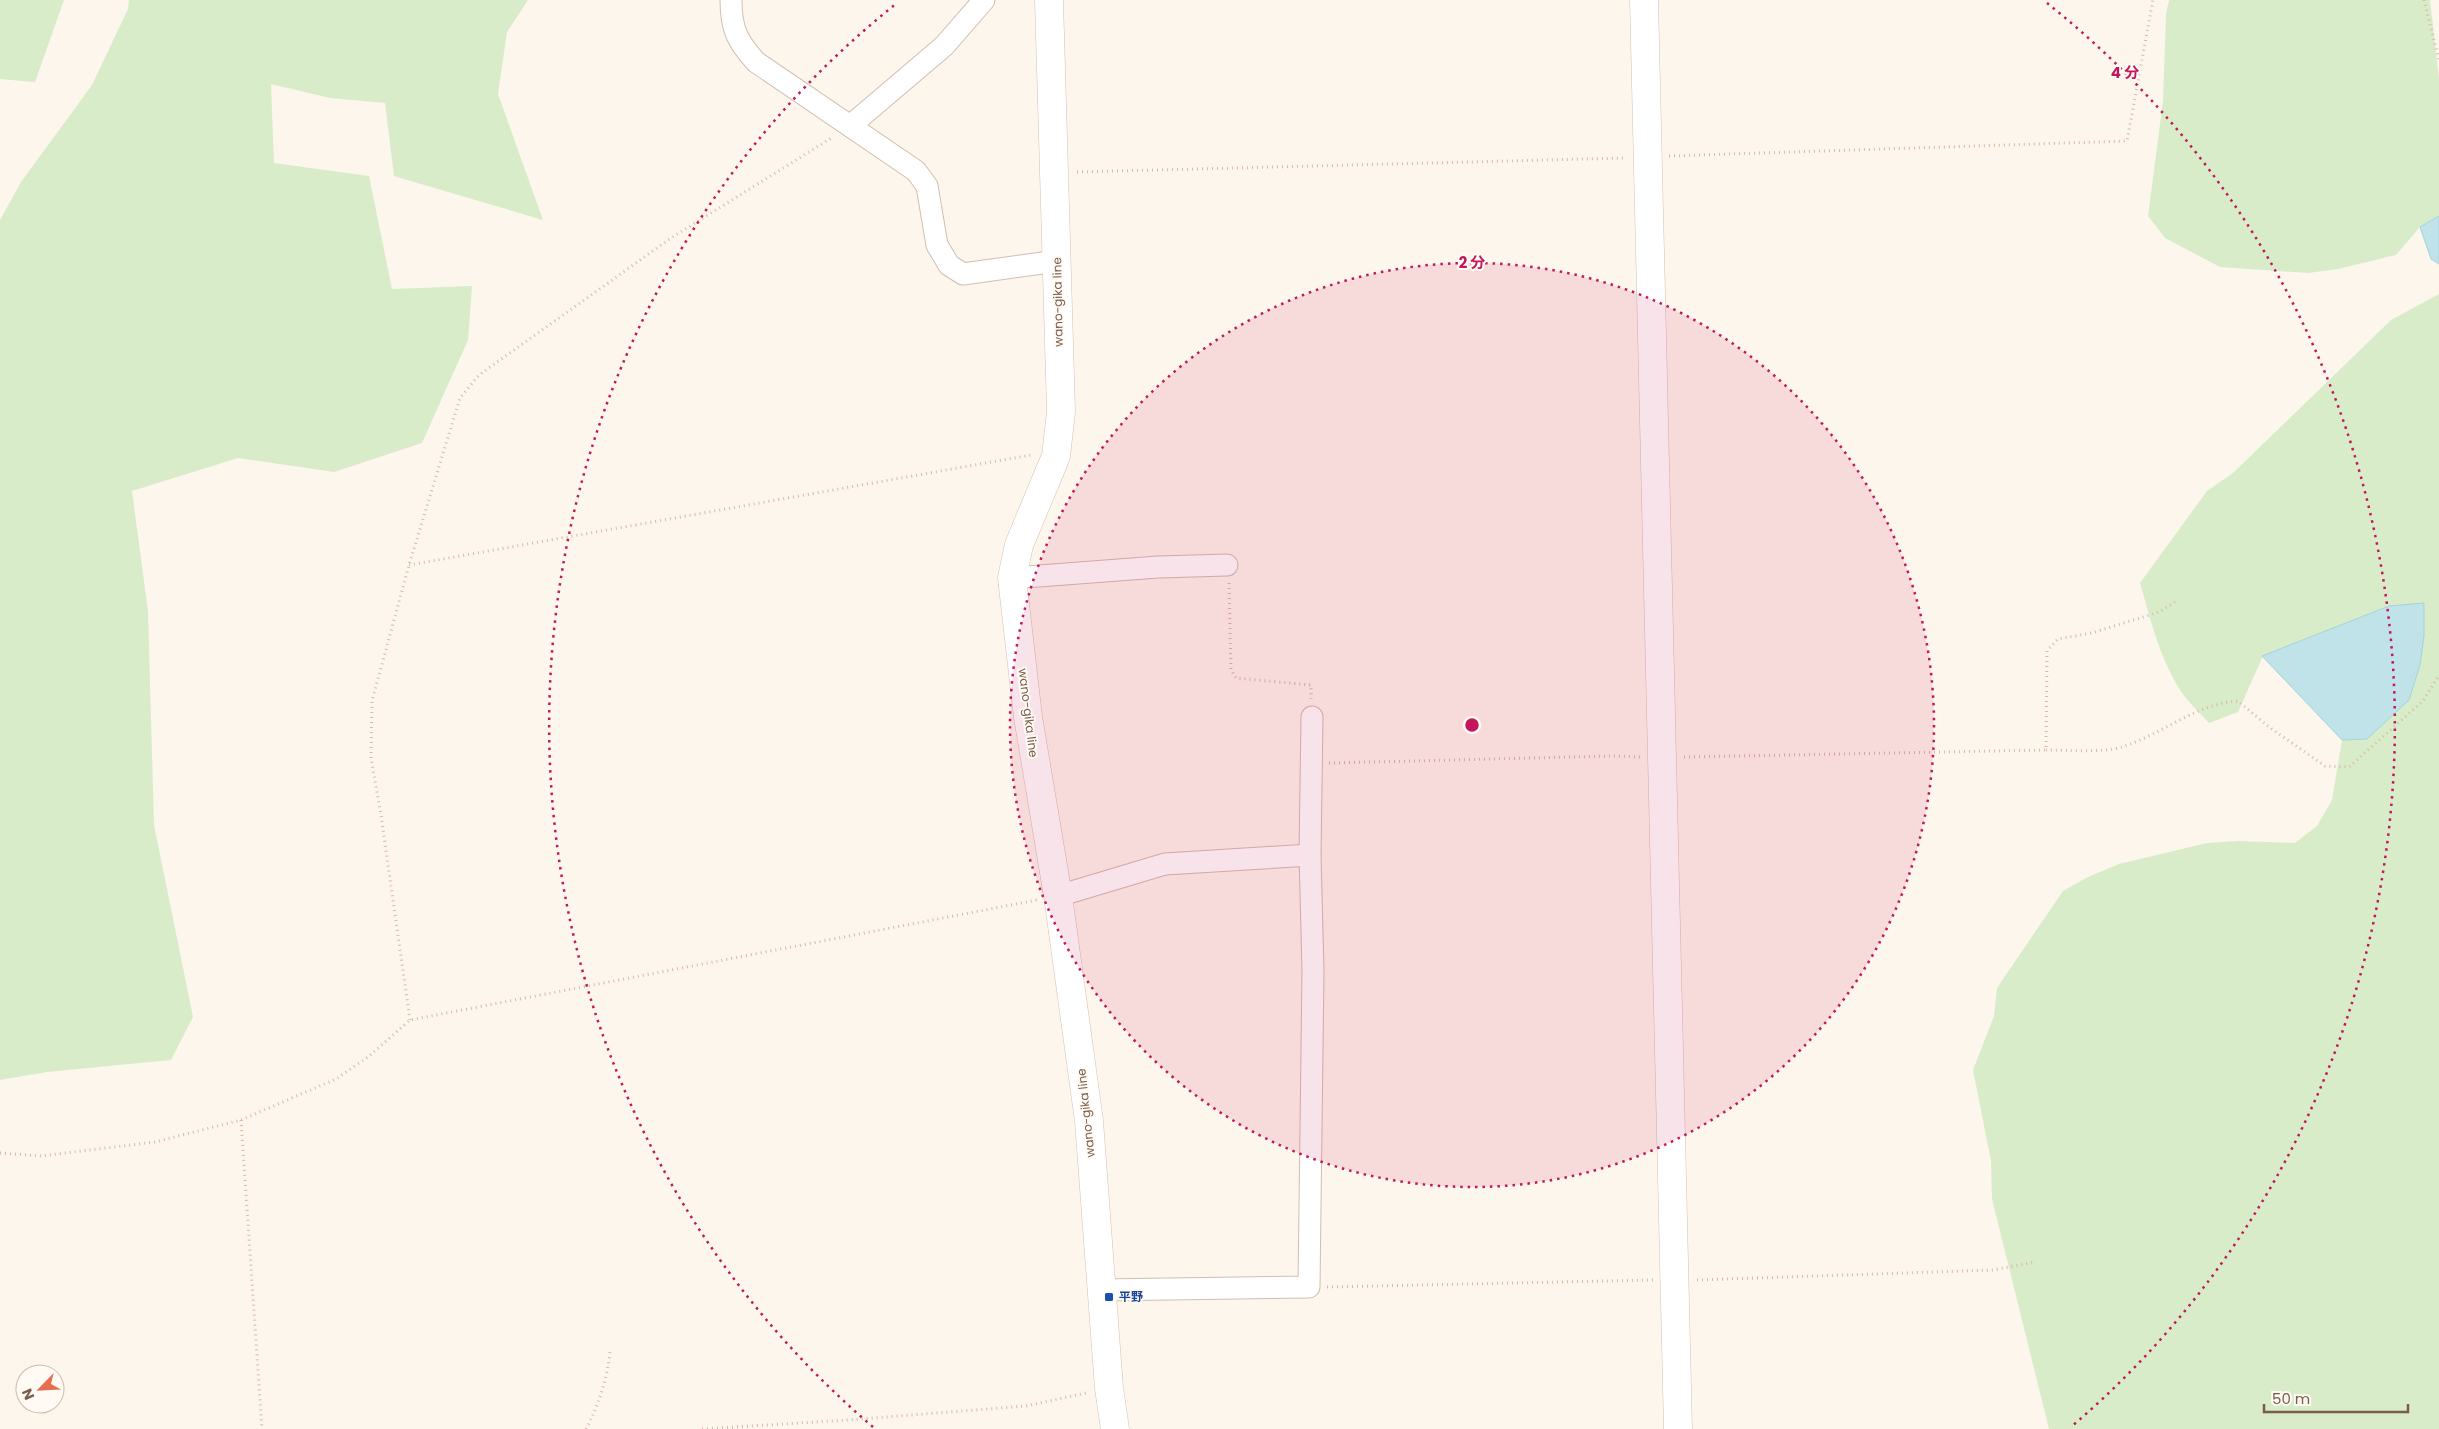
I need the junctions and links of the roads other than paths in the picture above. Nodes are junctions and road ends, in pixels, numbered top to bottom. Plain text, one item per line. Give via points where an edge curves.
1 (731, 0) edge
2 (984, 0) edge
3 (1049, 0) edge
4 (1644, 0) edge
5 (850, 126) junction
6 (1057, 261) junction
7 (1226, 565) road end
8 (1012, 578) junction
9 (1312, 716) road end
10 (1310, 855) junction
11 (1058, 896) junction
12 (1101, 1290) junction
13 (1115, 1429) edge
14 (1678, 1429) edge

1 - 5 street via 731,17 738,42 756,62
2 - 5 street via 944,46
3 - 6 main road, wano-gika line
4 - 14 main road
5 - 6 street via 916,171 927,186 937,245 949,265 964,274
6 - 8 main road, wano-gika line via 1061,412 1056,456 1019,545
7 - 8 street
8 - 11 main road, wano-gika line via 1028,717
9 - 10 street
10 - 11 street via 1165,864
10 - 12 street via 1309,1287
11 - 12 main road, wano-gika line via 1089,1121
12 - 13 main road, wano-gika line

